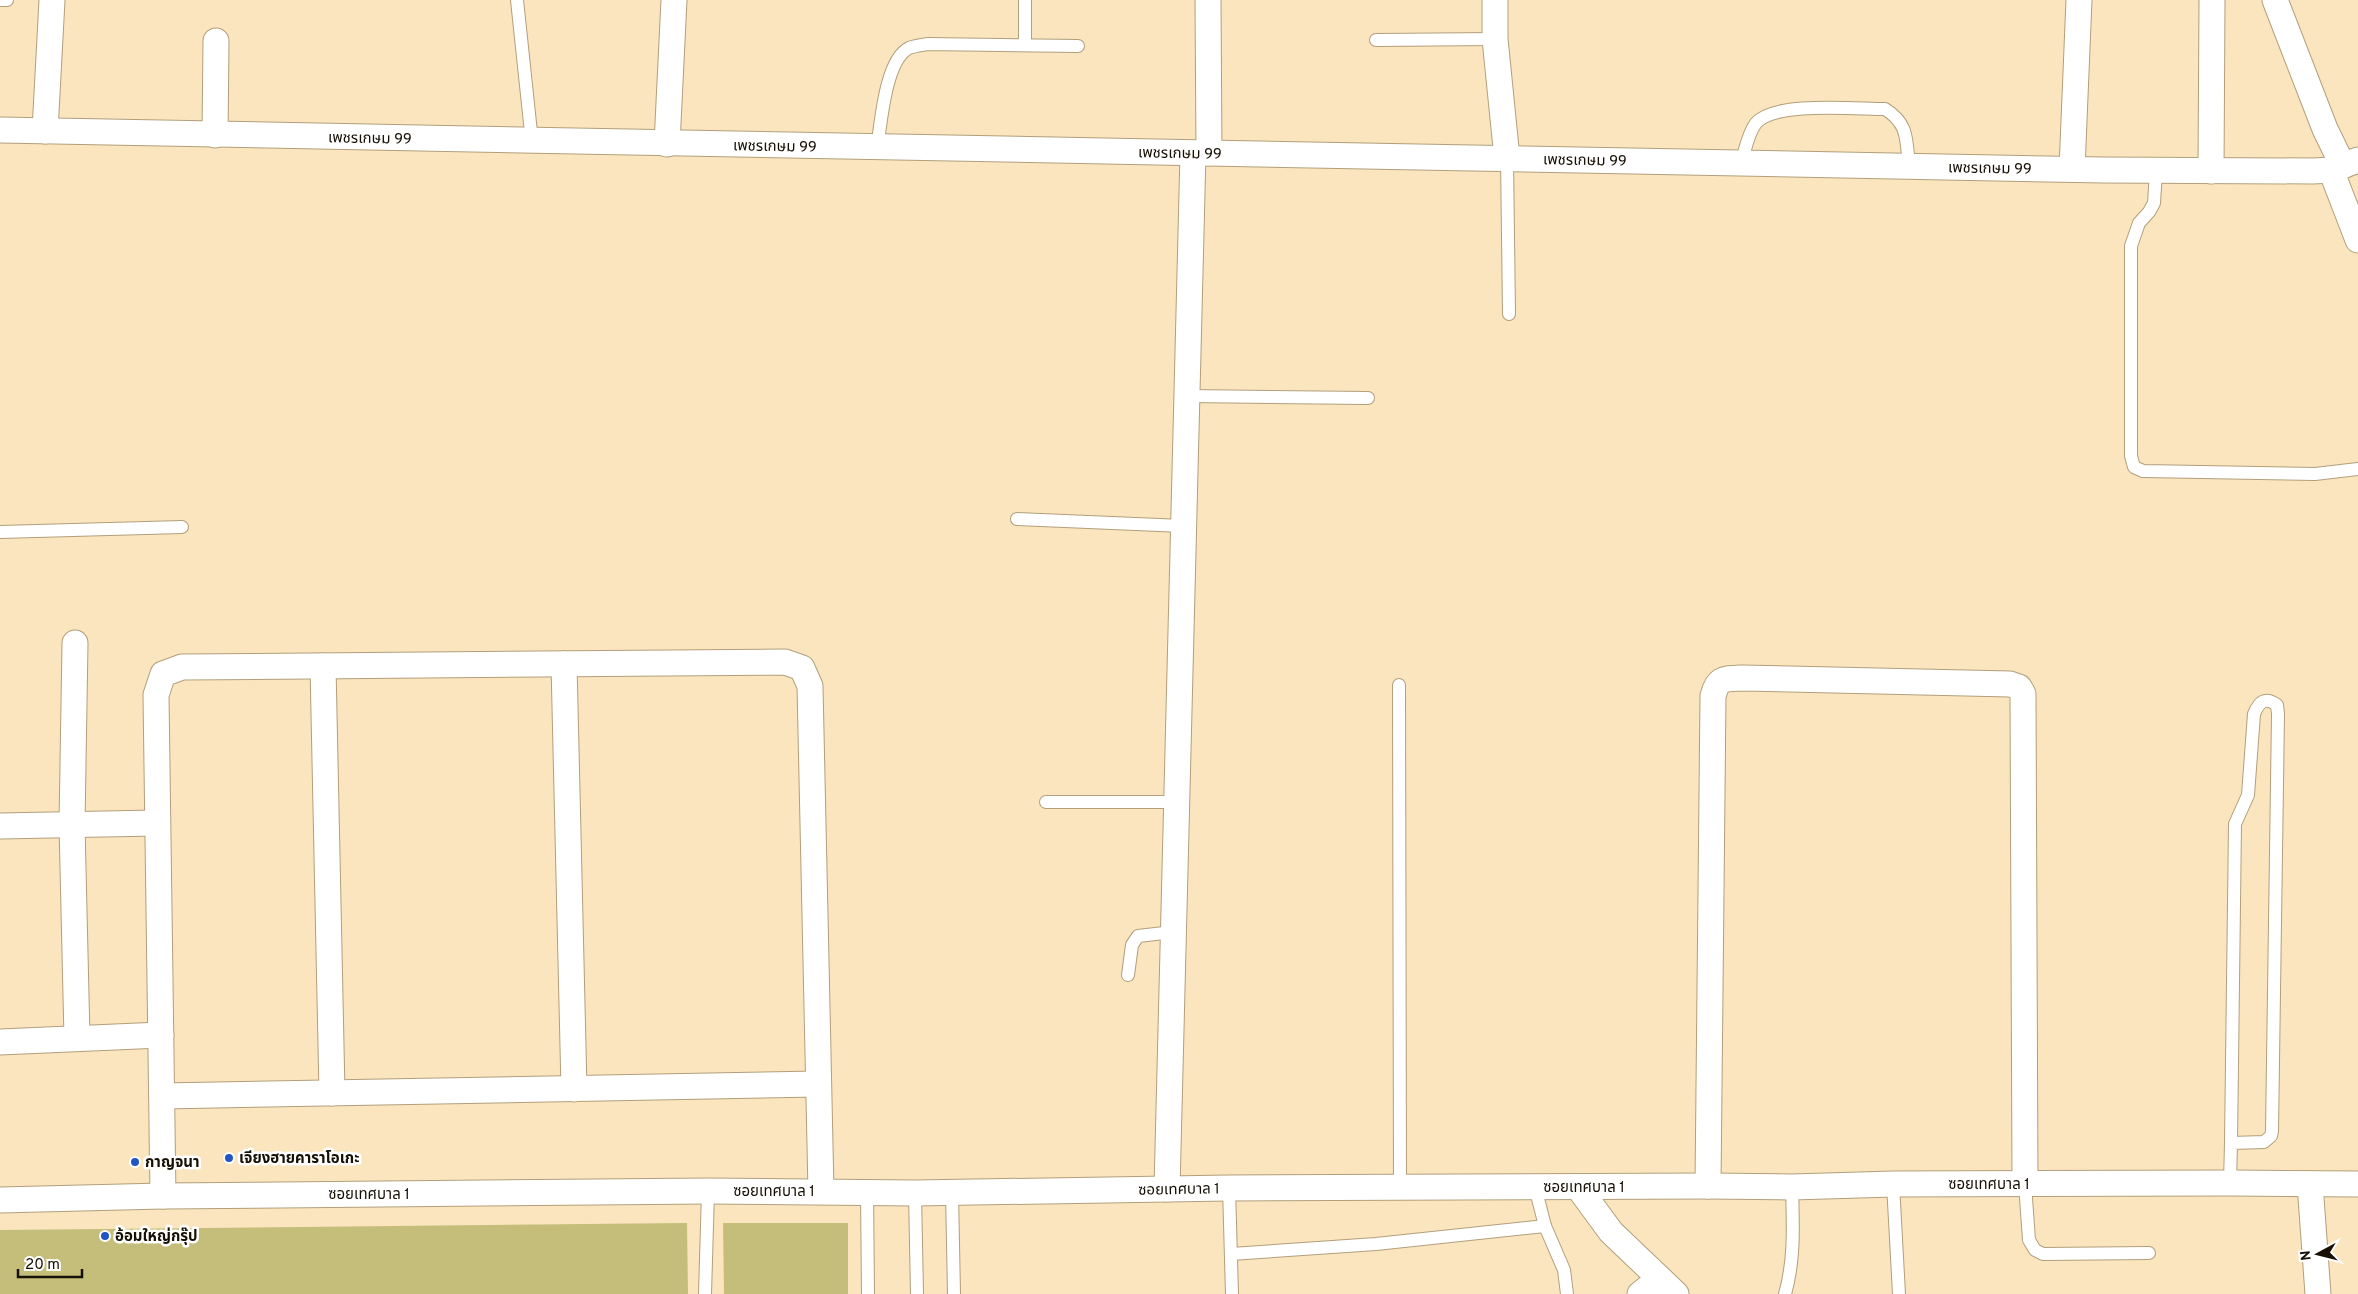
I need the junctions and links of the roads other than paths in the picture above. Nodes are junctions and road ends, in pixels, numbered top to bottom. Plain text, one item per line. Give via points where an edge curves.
1 (0, 0) edge
2 (7, 0) edge
3 (52, 0) edge
4 (517, 0) edge
5 (674, 0) edge
6 (1025, 0) edge
7 (1208, 0) edge
8 (1495, 0) edge
9 (2079, 0) edge
10 (2212, 0) edge
11 (2275, 0) edge
12 (1494, 39) junction
13 (1376, 40) dead end
14 (216, 41) dead end
15 (1025, 45) junction
16 (1078, 46) dead end
17 (0, 130) edge
18 (45, 131) junction
19 (215, 135) junction
20 (532, 142) junction
21 (667, 144) junction
22 (877, 148) junction
23 (1201, 153) junction
24 (1507, 158) junction
25 (1741, 163) junction
26 (2344, 165) edge
27 (1909, 166) junction
28 (2072, 169) junction
29 (2156, 171) junction
30 (2211, 171) junction
31 (2358, 240) edge
32 (1509, 314) dead end
33 (1187, 396) junction
34 (1368, 398) dead end
35 (2358, 469) edge
36 (1018, 519) dead end
37 (1183, 526) junction
38 (182, 527) dead end
39 (0, 532) edge
40 (75, 643) dead end
41 (564, 664) junction
42 (323, 666) junction
43 (1399, 685) dead end
44 (1046, 802) dead end
45 (1176, 802) junction
46 (156, 823) junction
47 (72, 825) junction
48 (0, 826) edge
49 (1173, 932) junction
50 (1128, 975) dead end
51 (161, 1035) junction
52 (77, 1038) junction
53 (0, 1042) edge
54 (818, 1084) junction
55 (574, 1089) junction
56 (332, 1093) junction
57 (162, 1096) junction
58 (2231, 1143) junction
59 (2230, 1183) junction
60 (1893, 1184) junction
61 (2025, 1184) junction
62 (2310, 1184) junction
63 (2358, 1184) edge
64 (1708, 1186) junction
65 (1535, 1187) junction
66 (1578, 1187) junction
67 (1792, 1187) junction
68 (1229, 1188) junction
69 (1400, 1188) junction
70 (1167, 1189) junction
71 (708, 1191) junction
72 (867, 1191) junction
73 (821, 1192) junction
74 (915, 1192) junction
75 (952, 1192) junction
76 (163, 1196) junction
77 (0, 1200) edge
78 (1546, 1226) junction
79 (2149, 1253) dead end
80 (1232, 1254) junction
81 (1667, 1286) edge
82 (706, 1294) edge
83 (868, 1294) edge
84 (917, 1294) edge
85 (954, 1294) edge
86 (1232, 1294) edge
87 (1568, 1294) edge
88 (1640, 1294) edge
89 (1785, 1294) edge
90 (1899, 1294) edge
91 (2318, 1294) edge

1 - 2 lane
3 - 18 street
4 - 20 lane
5 - 21 street
6 - 15 lane
7 - 23 street
8 - 12 street
9 - 28 street
10 - 30 street
11 - 26 street via 2324,128
12 - 13 lane
12 - 24 street
14 - 19 street
15 - 16 lane
15 - 22 lane via 928,44 908,48 896,62 889,79
17 - 18 street, เพชรเกษม 99
18 - 19 street, เพชรเกษม 99
19 - 20 street, เพชรเกษม 99
20 - 21 street, เพชรเกษม 99
21 - 22 street, เพชรเกษม 99
22 - 23 street, เพชรเกษม 99
23 - 24 street, เพชรเกษม 99
23 - 33 street
24 - 25 street, เพชรเกษม 99
24 - 32 lane
25 - 27 street, เพชรเกษม 99
25 - 27 lane via 1754,125 1764,116 1785,109 1884,109 1897,116 1904,128
26 - 30 street, เพชรเกษม 99
26 - 31 street
27 - 28 street, เพชรเกษม 99
28 - 29 street, เพชรเกษม 99
29 - 30 street, เพชรเกษม 99
29 - 35 lane via 2154,203 2139,223 2130,246 2131,456 2134,466 2143,471 2315,474
33 - 34 lane
33 - 37 street
36 - 37 lane
37 - 45 street
38 - 39 lane
40 - 47 street
41 - 42 street
41 - 54 street via 785,662 802,668 810,686
41 - 55 street
42 - 46 street via 182,667 163,674 156,696
42 - 56 street
43 - 69 lane
44 - 45 lane
45 - 49 street
46 - 47 street
46 - 51 street
47 - 48 street
47 - 52 street
49 - 50 lane via 1138,936 1132,945
49 - 70 street
51 - 52 street
51 - 57 street
52 - 53 street
54 - 55 street
54 - 73 street
55 - 56 street
56 - 57 street
57 - 76 street
58 - 58 lane via 2235,824 2248,795 2254,714 2258,704 2271,700 2277,705 2278,714 2272,1130 2264,1142
58 - 59 lane
59 - 61 street, ซอยเทศบาล 1
59 - 62 street, ซอยเทศบาล 1
60 - 61 street, ซอยเทศบาล 1
60 - 67 street, ซอยเทศบาล 1
60 - 90 lane
61 - 64 street via 2023,694 2019,687 2010,684 1742,678 1724,679 1716,684 1713,696
61 - 79 lane via 2029,1240 2035,1250 2043,1254
62 - 63 street, ซอยเทศบาล 1
62 - 91 street
64 - 66 street, ซอยเทศบาล 1
64 - 67 street, ซอยเทศบาล 1
65 - 66 street, ซอยเทศบาล 1
65 - 69 street, ซอยเทศบาล 1
65 - 78 lane
66 - 81 street via 1611,1232
67 - 89 lane via 1793,1246
68 - 69 street, ซอยเทศบาล 1
68 - 70 street, ซอยเทศบาล 1
68 - 80 lane
70 - 75 street, ซอยเทศบาล 1
71 - 73 street, ซอยเทศบาล 1
71 - 76 street, ซอยเทศบาล 1
71 - 82 lane
72 - 73 street, ซอยเทศบาล 1
72 - 74 street, ซอยเทศบาล 1
72 - 83 lane
74 - 75 street, ซอยเทศบาล 1
74 - 84 lane
75 - 85 lane
76 - 77 street, ซอยเทศบาล 1
78 - 80 lane via 1376,1244
78 - 87 lane via 1564,1270
80 - 86 lane
81 - 88 street

